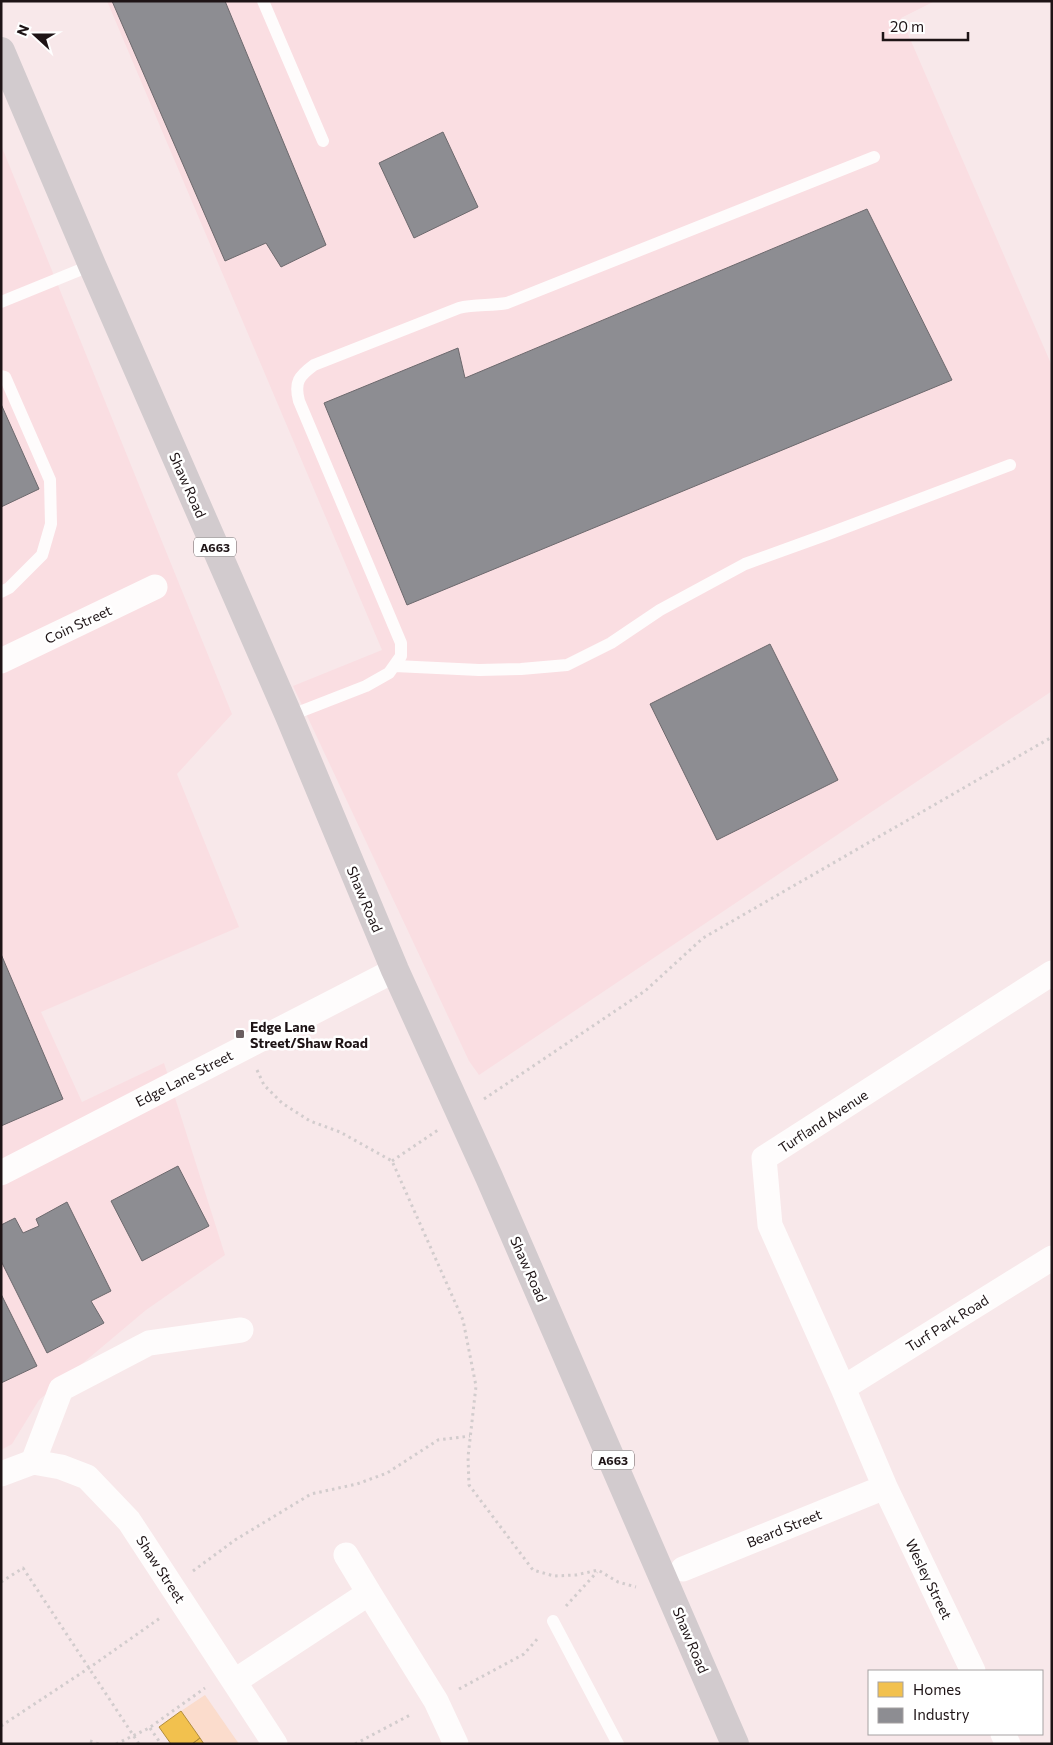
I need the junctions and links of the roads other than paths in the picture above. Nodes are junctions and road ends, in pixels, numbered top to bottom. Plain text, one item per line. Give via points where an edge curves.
1 (262, 1) edge
2 (1, 51) edge
3 (323, 141) dead end
4 (874, 157) dead end
5 (92, 265) junction
6 (1, 302) edge
7 (1, 376) edge
8 (1010, 464) dead end
9 (155, 587) dead end
10 (1, 592) edge
11 (1, 661) edge
12 (395, 666) junction
13 (289, 716) junction
14 (395, 970) junction
15 (1052, 973) edge
16 (1, 1173) edge
17 (1052, 1258) edge
18 (241, 1330) dead end
19 (843, 1388) junction
20 (33, 1462) junction
21 (1, 1474) edge
22 (885, 1487) junction
23 (346, 1555) dead end
24 (674, 1573) junction
25 (369, 1593) junction
26 (553, 1621) road end
27 (973, 1670) edge
28 (235, 1681) junction
29 (275, 1744) edge
30 (456, 1744) edge
31 (618, 1744) edge
32 (735, 1744) edge

1 - 3 lane
2 - 5 main road, Shaw Road / A663
4 - 12 lane via 508,304 459,308 314,365 298,378 299,401 401,643 401,656
5 - 6 lane
5 - 13 main road, Shaw Road / A663
7 - 10 lane via 5,377 50,480 51,524 42,555
8 - 12 lane via 745,564 660,610 611,643 567,665 479,670
9 - 11 street, Coin Street
12 - 13 lane via 366,686
13 - 14 main road, Shaw Road / A663
14 - 16 street, Edge Lane Street
14 - 24 main road, Shaw Road / A663
15 - 19 street, Turfland Avenue via 764,1158 770,1225
17 - 19 street, Turf Park Road
18 - 20 street via 149,1343 60,1389
19 - 22 street, Turfland Avenue
20 - 21 street
20 - 28 street, Shaw Street via 61,1467 87,1477 129,1521
22 - 24 street, Beard Street
22 - 27 street, Wesley Street
23 - 25 street
24 - 32 main road, Shaw Road / A663
25 - 28 street
25 - 30 street via 436,1701
26 - 31 lane
28 - 29 street, Shaw Street

